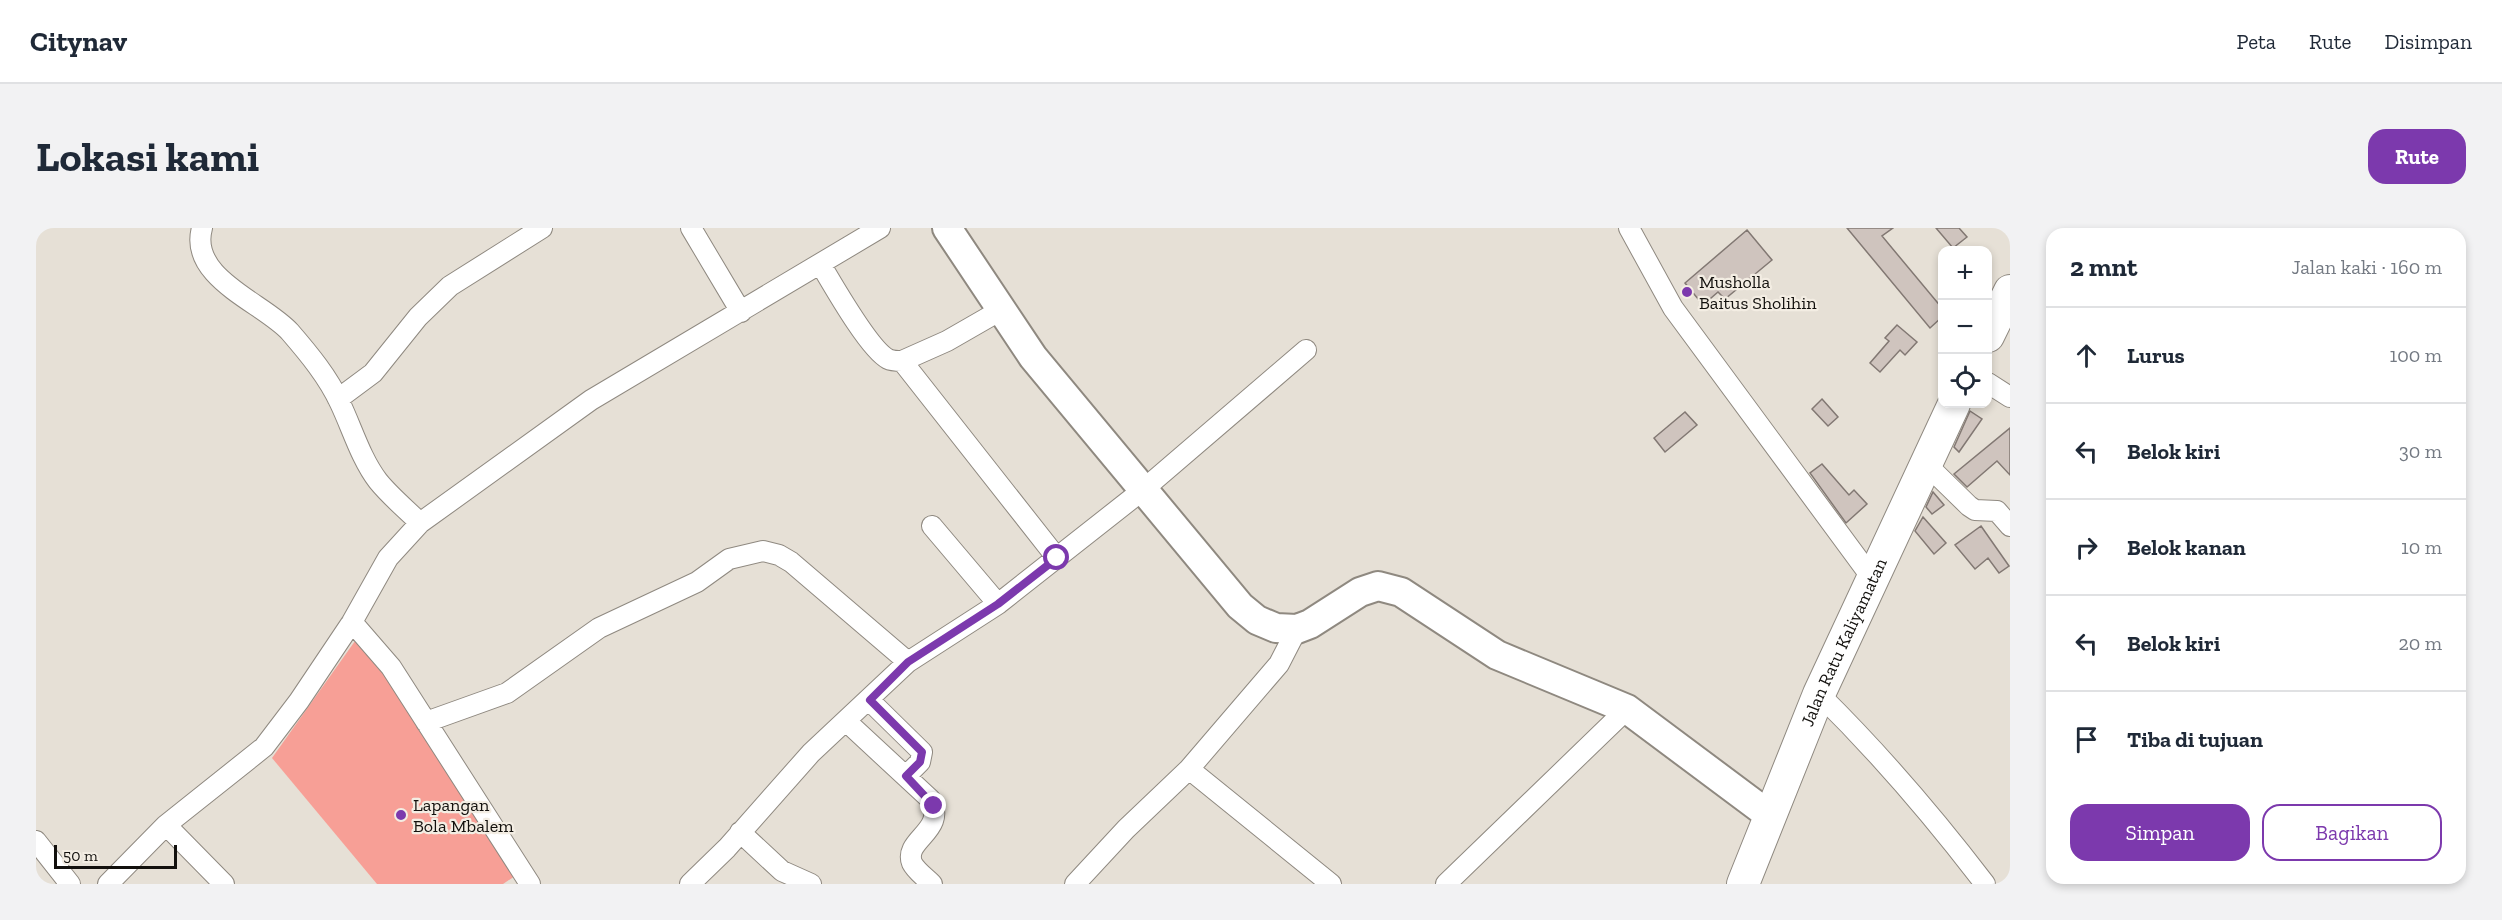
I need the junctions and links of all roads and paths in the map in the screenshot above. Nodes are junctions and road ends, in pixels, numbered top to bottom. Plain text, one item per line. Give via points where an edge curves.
1 (202, 228) edge
2 (542, 228) edge
3 (691, 228) edge
4 (880, 228) edge
5 (947, 228) edge
6 (1629, 228) edge
7 (821, 265) junction
8 (2010, 291) edge
9 (1001, 310) junction
10 (741, 312) junction
11 (1992, 328) edge
12 (1306, 350) dead end
13 (902, 361) junction
14 (1992, 386) edge
15 (2010, 397) edge
16 (338, 399) junction
17 (1952, 408) edge
18 (1926, 464) junction
19 (1144, 489) junction
20 (420, 523) junction
21 (932, 526) dead end
22 (2010, 526) edge
23 (1057, 558) junction
24 (1872, 578) junction
25 (998, 604) junction
26 (352, 622) junction
27 (1297, 629) junction
28 (908, 662) junction
29 (1819, 694) junction
30 (870, 700) junction
31 (1627, 710) junction
32 (426, 722) junction
33 (847, 722) junction
34 (1189, 769) junction
35 (906, 776) junction
36 (1769, 815) junction
37 (166, 825) junction
38 (740, 832) junction
39 (36, 841) edge
40 (1457, 881) edge
41 (70, 884) edge
42 (108, 884) edge
43 (224, 884) edge
44 (530, 884) edge
45 (690, 884) edge
46 (811, 884) edge
47 (932, 884) edge
48 (1075, 884) edge
49 (1331, 884) edge
50 (1743, 884) edge
51 (1985, 884) edge

1 - 16 street via 199,238 206,263 288,330
2 - 16 street via 450,286 418,317 373,373
3 - 10 street
4 - 7 street
5 - 9 street
6 - 24 street via 1673,308
7 - 10 street
7 - 13 street via 881,354
8 - 11 main road
9 - 13 street
9 - 19 street via 1033,357
10 - 20 street via 591,400
12 - 19 street
13 - 23 street
14 - 15 street
16 - 20 street via 377,480
17 - 18 main road, Jalan Ratu Kaliyamatan
18 - 22 street via 1975,510 1997,511
18 - 24 main road, Jalan Ratu Kaliyamatan
19 - 23 street
19 - 27 street via 1240,606 1257,620 1276,628
20 - 26 street via 388,558
21 - 25 street
23 - 25 street
24 - 29 main road, Jalan Ratu Kaliyamatan
25 - 28 street
26 - 32 street via 391,668
26 - 37 street via 273,736 248,761
27 - 31 street via 1360,592 1378,586 1389,588 1497,655
27 - 34 street via 1279,663
28 - 30 street
28 - 32 street via 791,562 771,553 748,553 729,558 697,582 599,628 507,693
29 - 36 main road, Jalan Ratu Kaliyamatan
29 - 51 street via 1934,816
30 - 33 street
30 - 35 street via 922,752 920,762
31 - 36 street
31 - 40 street
32 - 44 street
33 - 35 street
33 - 38 street via 811,753
34 - 48 street
34 - 49 street
35 - 47 street via 934,806 934,821 912,855 912,862
36 - 50 main road, Jalan Ratu Kaliyamatan
37 - 42 street
37 - 43 street
38 - 45 street
38 - 46 street via 782,871
39 - 41 street

